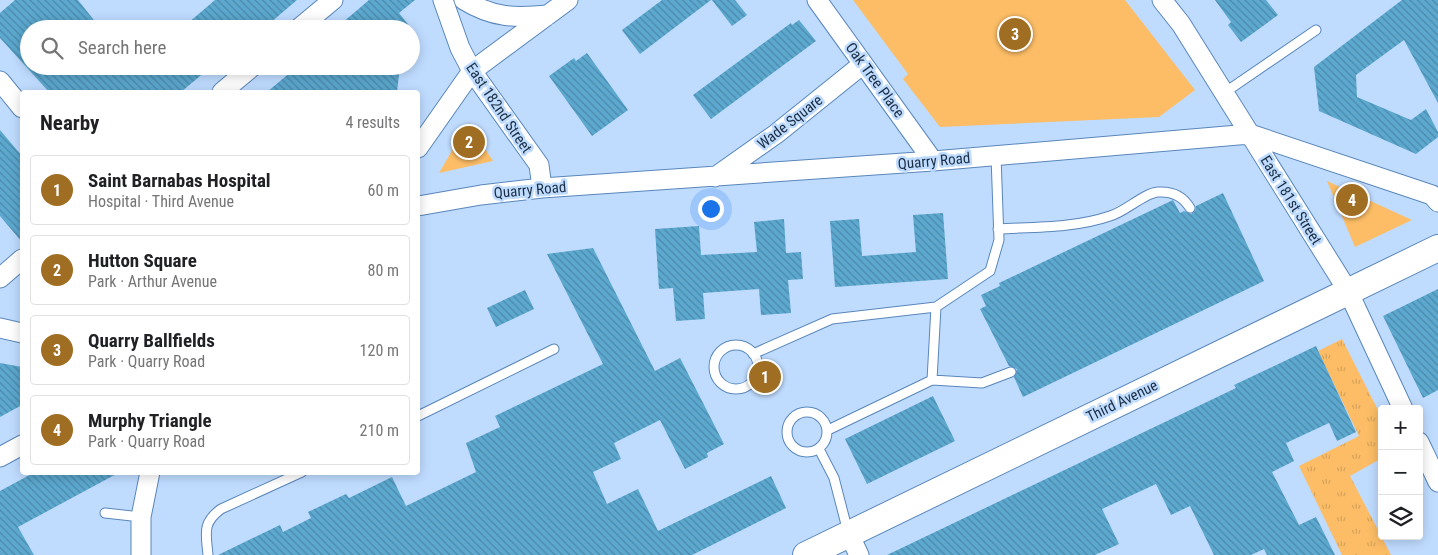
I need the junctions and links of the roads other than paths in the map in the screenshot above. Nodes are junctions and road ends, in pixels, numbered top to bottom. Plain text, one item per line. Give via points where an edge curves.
1 (333, 0) edge
2 (443, 0) edge
3 (464, 0) edge
4 (568, 0) edge
5 (817, 0) edge
6 (1162, 0) edge
7 (548, 15) junction
8 (309, 20) edge
9 (1316, 30) dead end
10 (863, 64) junction
11 (472, 71) junction
12 (242, 75) edge
13 (0, 82) edge
14 (224, 90) edge
15 (1224, 93) junction
16 (20, 106) edge
17 (1250, 134) junction
18 (420, 145) edge
19 (996, 156) junction
20 (933, 161) junction
21 (715, 177) junction
22 (542, 188) junction
23 (1438, 202) edge
24 (420, 206) edge
25 (1190, 208) dead end
26 (998, 229) junction
27 (1438, 248) edge
28 (20, 261) edge
29 (0, 278) edge
30 (1348, 291) junction
31 (936, 307) junction
32 (0, 328) edge
33 (20, 333) edge
34 (554, 348) dead end
35 (753, 354) junction
36 (1011, 372) dead end
37 (932, 380) junction
38 (1401, 405) edge
39 (420, 415) edge
40 (828, 430) junction
41 (20, 446) edge
42 (818, 449) junction
43 (1423, 450) edge
44 (0, 457) edge
45 (149, 475) edge
46 (296, 475) edge
47 (1438, 482) edge
48 (105, 513) dead end
49 (141, 517) junction
50 (854, 545) edge
51 (141, 555) edge
52 (208, 555) edge
53 (806, 555) edge

1 - 8 street
2 - 11 street, East 182nd Street
3 - 7 street via 494,14 513,18
4 - 7 street
5 - 10 street, Oak Tree Place
6 - 15 street, East 181st Street
7 - 11 street
9 - 15 lane
10 - 20 street, Oak Tree Place
10 - 21 street, Wade Square via 776,134
11 - 18 street
11 - 22 street, East 182nd Street via 539,165
12 - 14 street
13 - 16 street
15 - 17 street, East 181st Street
17 - 19 street, Quarry Road
17 - 23 street, Quarry Road via 1432,195
17 - 30 street, East 181st Street
19 - 20 street, Quarry Road
19 - 26 lane
20 - 21 street, Quarry Road
21 - 22 street, Quarry Road
22 - 24 street, Quarry Road
25 - 26 lane via 1185,199 1172,192 1156,192 1111,216 1057,226
26 - 31 lane via 999,240 990,271
27 - 30 main road, Third Avenue
28 - 29 street
30 - 38 street, East 181st Street
30 - 50 main road, Third Avenue
31 - 35 lane via 832,318
31 - 37 lane
32 - 33 street
34 - 39 lane
35 - 35 lane via 742,346 729,346 723,350 718,354 714,367 719,380 731,388 746,387 758,368
36 - 37 lane via 982,383
37 - 40 lane
40 - 42 lane via 826,440
40 - 42 lane via 822,417 809,411 796,415 788,426 789,440 798,450 812,452
41 - 44 street
42 - 50 lane via 834,478
43 - 47 street
45 - 49 street
46 - 52 lane via 209,518 206,529
48 - 49 lane
49 - 51 street
50 - 53 main road, Third Avenue

